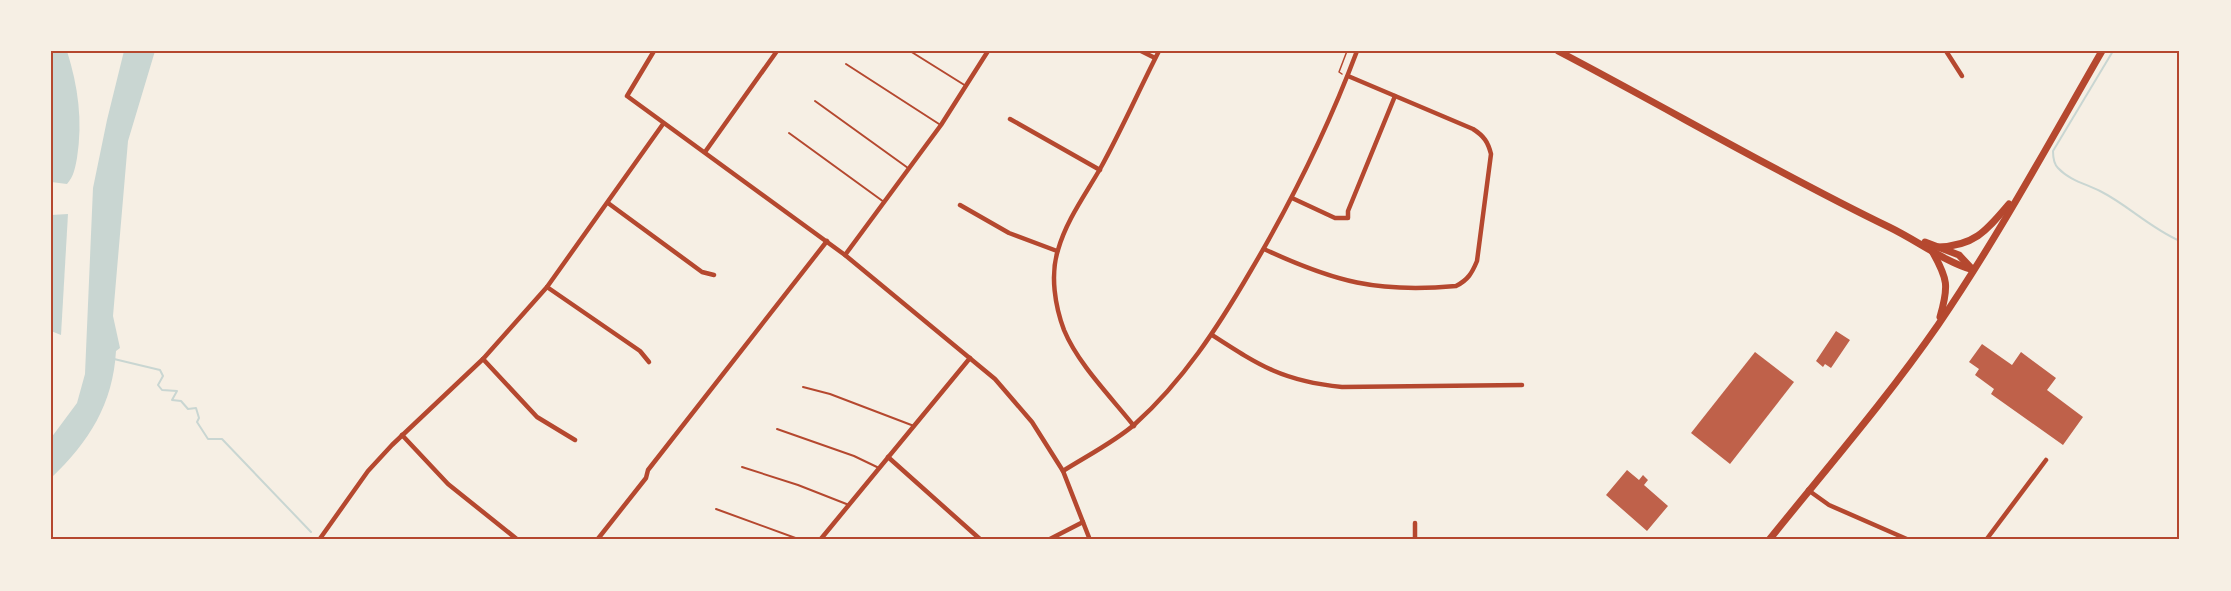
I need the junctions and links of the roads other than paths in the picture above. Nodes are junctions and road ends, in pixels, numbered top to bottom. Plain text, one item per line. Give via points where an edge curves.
1 (654, 51) edge
2 (777, 51) edge
3 (910, 51) edge
4 (988, 51) edge
5 (1141, 51) edge
6 (1159, 51) edge
7 (1358, 51) edge
8 (1558, 51) edge
9 (1946, 51) edge
10 (2102, 51) edge
11 (1155, 58) junction
12 (846, 64) dead end
13 (1348, 76) junction
14 (1962, 76) dead end
15 (967, 87) junction
16 (1395, 96) junction
17 (815, 101) dead end
18 (1010, 119) dead end
19 (663, 124) junction
20 (941, 125) junction
21 (789, 133) dead end
22 (705, 152) junction
23 (909, 168) junction
24 (1100, 170) junction
25 (2020, 190) junction
26 (1292, 198) junction
27 (884, 202) junction
28 (608, 203) junction
29 (960, 204) dead end
30 (828, 242) junction
31 (1935, 248) junction
32 (1264, 249) junction
33 (1058, 251) junction
34 (845, 255) junction
35 (1973, 270) junction
36 (714, 275) dead end
37 (547, 287) junction
38 (1937, 325) junction
39 (1212, 335) junction
40 (970, 358) junction
41 (483, 359) junction
42 (649, 362) dead end
43 (1522, 385) dead end
44 (803, 387) dead end
45 (914, 426) junction
46 (1134, 426) junction
47 (777, 429) dead end
48 (402, 435) junction
49 (575, 440) dead end
50 (888, 457) junction
51 (2046, 460) dead end
52 (742, 467) dead end
53 (879, 468) junction
54 (1063, 471) junction
55 (1808, 490) junction
56 (849, 505) junction
57 (716, 509) dead end
58 (1083, 522) junction
59 (1415, 523) dead end
60 (319, 540) edge
61 (518, 540) edge
62 (597, 540) edge
63 (801, 540) edge
64 (820, 540) edge
65 (981, 540) edge
66 (1048, 540) edge
67 (1090, 540) edge
68 (1415, 540) edge
69 (1769, 540) edge
70 (1909, 540) edge
71 (1986, 540) edge

1 - 19 street via 627,96
2 - 22 street
3 - 15 lane
4 - 15 street
5 - 11 street
6 - 11 street
7 - 13 street
8 - 31 main road via 1854,210
9 - 14 street
10 - 25 main road
11 - 24 street
12 - 20 lane
13 - 16 street
13 - 26 street
15 - 20 street
16 - 26 street via 1348,218 1335,218
16 - 32 street via 1473,129 1488,143 1491,154 1477,261 1471,276 1456,286 1372,286 1321,274
17 - 23 lane
18 - 24 street
19 - 22 street
19 - 28 street
20 - 23 street
21 - 27 lane
22 - 30 street
23 - 27 street
24 - 33 street via 1072,217
25 - 31 main road via 1978,237
25 - 35 main road
26 - 32 street
27 - 34 street
28 - 36 street via 702,273
28 - 37 street
29 - 33 street via 1009,233
30 - 34 street
30 - 62 street
31 - 35 main road via 1954,265
31 - 38 main road via 1946,277
32 - 39 street
33 - 46 street via 1054,283 1065,332 1075,352
34 - 40 street
35 - 38 main road
37 - 41 street
37 - 42 street via 640,351
38 - 55 main road via 1879,405
39 - 43 street via 1276,373 1319,385
39 - 46 street via 1169,390
40 - 45 street
40 - 54 street via 1017,403
41 - 48 street
41 - 49 street via 537,417
44 - 45 lane
45 - 50 street
46 - 54 street
47 - 53 lane
48 - 60 street via 368,471
48 - 61 street via 448,484
50 - 53 street
50 - 65 street
51 - 71 street
52 - 56 lane
53 - 56 street
54 - 58 street
55 - 69 main road
55 - 70 street via 1830,505
56 - 64 street
57 - 63 lane
58 - 66 street
58 - 67 street
59 - 68 street

